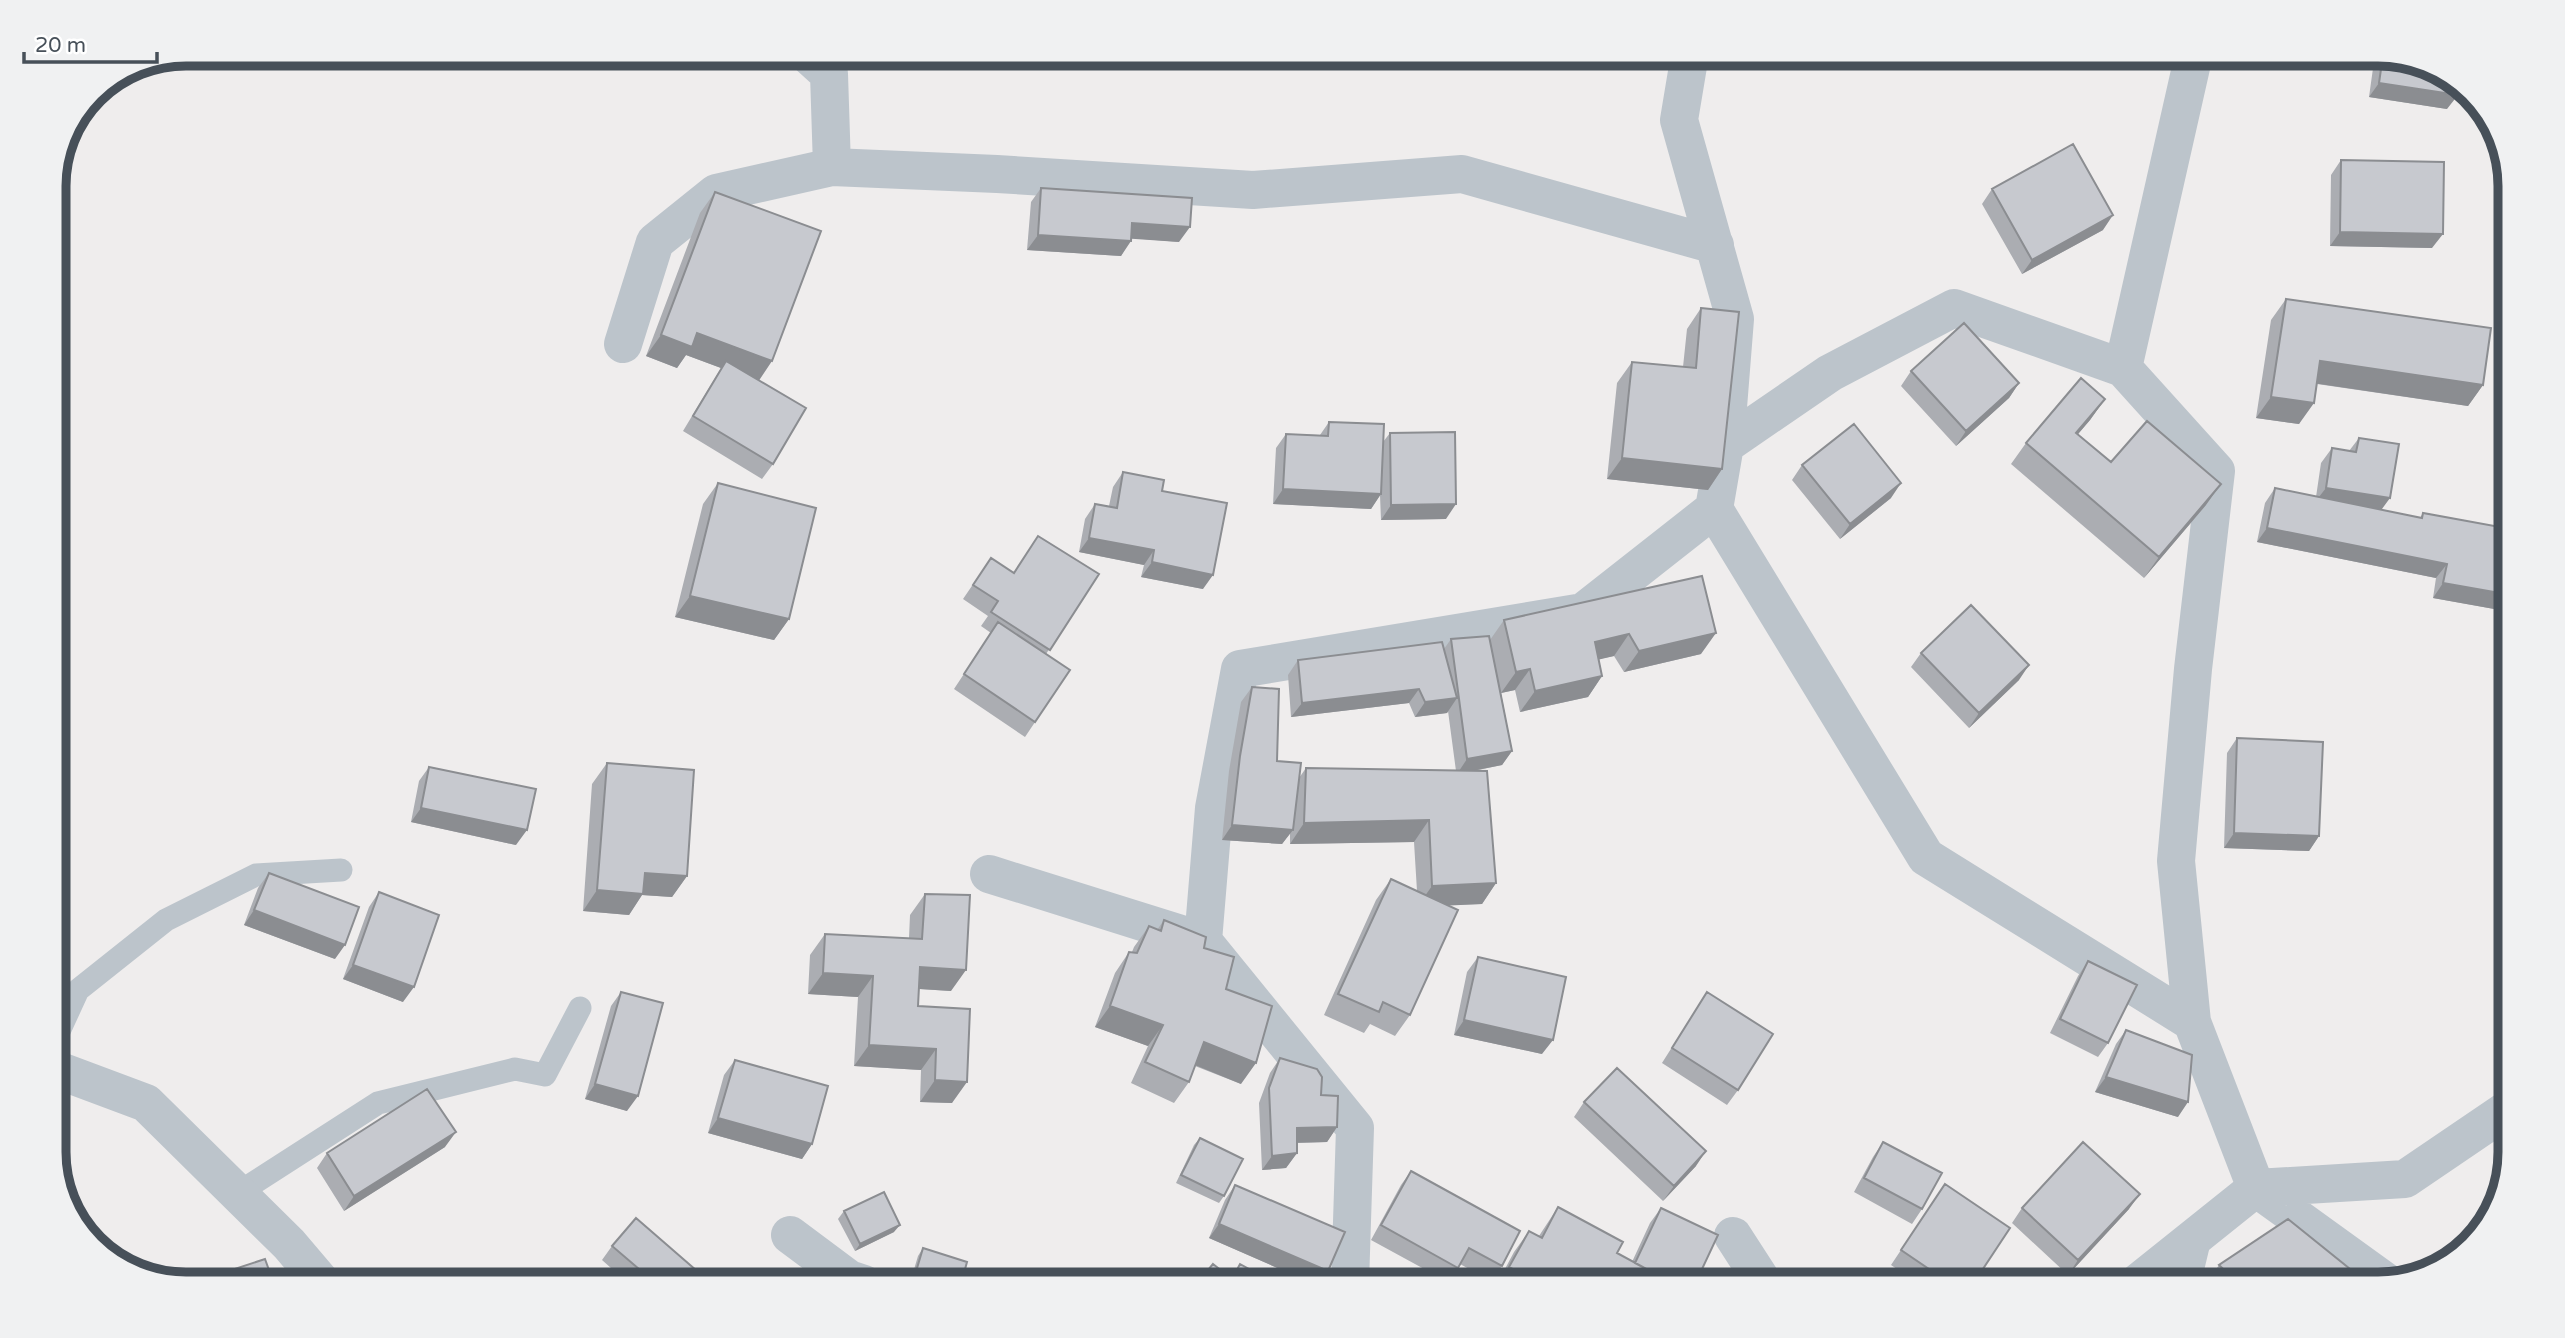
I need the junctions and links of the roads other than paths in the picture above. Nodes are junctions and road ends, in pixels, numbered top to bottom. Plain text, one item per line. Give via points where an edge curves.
1 (820, 66) edge
2 (1688, 66) edge
3 (2190, 66) edge
4 (832, 167) junction
5 (1715, 245) junction
6 (623, 344) dead end
7 (2123, 368) junction
8 (1725, 445) junction
9 (1714, 509) junction
10 (341, 870) dead end
11 (989, 874) dead end
12 (1203, 941) junction
13 (580, 1008) dead end
14 (67, 1014) edge
15 (2192, 1022) junction
16 (67, 1073) edge
17 (2498, 1116) edge
18 (2256, 1188) junction
19 (238, 1194) junction
20 (2202, 1231) junction
21 (790, 1235) dead end
22 (1733, 1236) dead end
23 (313, 1272) edge
24 (840, 1272) edge
25 (1349, 1272) edge
26 (1756, 1272) edge
27 (2151, 1272) edge
28 (2192, 1272) edge
29 (2372, 1272) edge

1 - 4 street via 829,74
2 - 5 street via 1679,120
3 - 7 street
4 - 5 street via 1253,190 1462,174
4 - 6 street via 716,193 655,242
5 - 8 street via 1735,319
7 - 8 street via 1954,308 1830,373
7 - 15 street via 2216,471 2176,861
8 - 9 street
9 - 12 street via 1583,612 1240,669 1214,808
9 - 15 street via 1926,857
10 - 14 lane via 256,875 166,920 78,990
11 - 12 street
12 - 25 street via 1355,1128
13 - 19 lane via 545,1075 515,1069 378,1103
15 - 18 street
16 - 19 street via 146,1103
17 - 18 street via 2404,1179
18 - 20 street
18 - 29 street
19 - 23 street
20 - 27 street
20 - 28 lane
21 - 24 street
22 - 26 street

